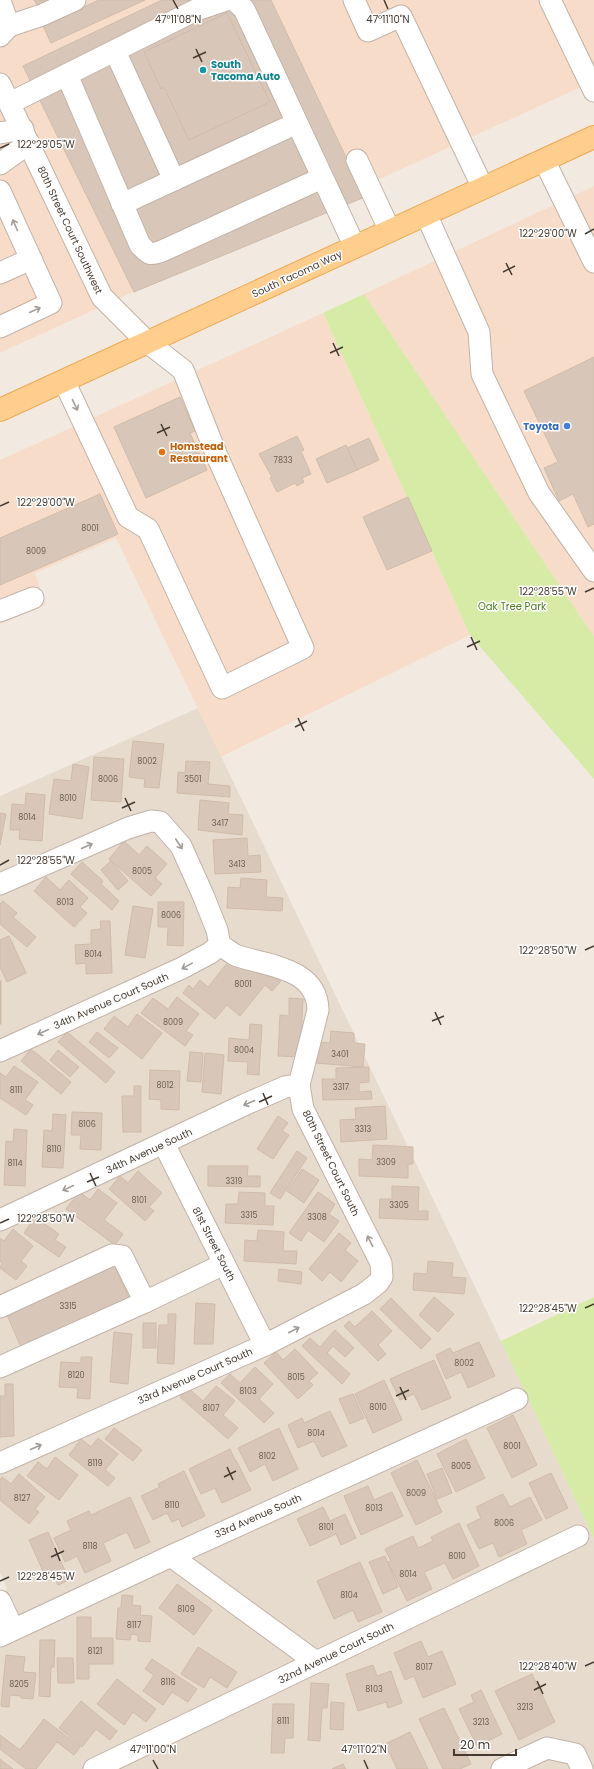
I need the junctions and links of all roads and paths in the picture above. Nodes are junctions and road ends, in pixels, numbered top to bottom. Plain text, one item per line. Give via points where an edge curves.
1 (76, 0) edge
2 (226, 0) edge
3 (234, 0) edge
4 (354, 0) edge
5 (550, 0) edge
6 (0, 1) edge
7 (5, 31) edge
8 (115, 51) junction
9 (67, 75) junction
10 (0, 84) edge
11 (594, 91) edge
12 (10, 103) junction
13 (297, 123) junction
14 (0, 134) edge
15 (26, 136) junction
16 (594, 137) edge
17 (357, 160) dead end
18 (544, 160) junction
19 (0, 164) edge
20 (322, 178) junction
21 (174, 180) junction
22 (483, 188) junction
23 (0, 191) edge
24 (122, 204) junction
25 (426, 214) junction
26 (390, 231) junction
27 (355, 247) junction
28 (31, 259) junction
29 (594, 262) edge
30 (0, 273) edge
31 (0, 327) edge
32 (147, 342) junction
33 (64, 381) junction
34 (0, 410) edge
35 (594, 571) edge
36 (33, 598) dead end
37 (0, 612) edge
38 (0, 884) edge
39 (220, 945) junction
40 (0, 1051) edge
41 (299, 1085) junction
42 (164, 1144) junction
43 (0, 1220) edge
44 (224, 1264) junction
45 (382, 1277) joint
46 (145, 1302) junction
47 (0, 1306) edge
48 (265, 1345) junction
49 (0, 1367) edge
50 (517, 1400) dead end
51 (0, 1463) edge
52 (578, 1536) dead end
53 (172, 1556) junction
54 (0, 1601) edge
55 (7, 1632) edge
56 (316, 1662) junction
57 (94, 1769) edge
58 (502, 1769) edge
59 (582, 1769) edge

1 - 7 street
2 - 8 street via 196,10
3 - 13 street via 244,9
4 - 22 street via 368,31 400,16
5 - 11 street
6 - 7 street
8 - 9 street
8 - 21 street
9 - 12 street
9 - 24 street
10 - 12 street, 80th Street Court Southwest
12 - 15 street, 80th Street Court Southwest
13 - 20 street
13 - 21 street
14 - 15 street
15 - 19 street
15 - 32 street, 80th Street Court Southwest via 102,297
16 - 18 main road, South Tacoma Way
17 - 26 street
18 - 22 main road, South Tacoma Way
18 - 29 street
20 - 24 street via 153,255 140,245
20 - 27 street
21 - 24 street
22 - 25 main road, South Tacoma Way
28 -> 23 street
25 - 26 main road, South Tacoma Way
25 - 35 street via 479,332 482,374 535,486
26 - 27 main road, South Tacoma Way
27 - 32 main road, South Tacoma Way
28 - 30 street
31 -> 28 street via 51,303
32 - 33 main road, South Tacoma Way
33 -> 32 street, 80th Street Court Southwest via 128,517 148,528 222,688 303,648 217,456 183,370
33 - 34 main road, South Tacoma Way
36 - 37 street
38 -> 39 street via 128,828 150,821 160,822 181,846 217,930
39 -> 40 street, 34th Avenue Court South via 182,968
39 - 41 street, 80th Street Court South via 235,954 298,974 315,995 318,1010
41 -> 42 street, 34th Avenue South via 246,1104
45 -> 41 street, 80th Street Court South via 381,1263 303,1109
42 -> 43 street, 34th Avenue South
42 - 44 street, 81st Street South
44 - 46 street
44 - 48 street, 81st Street South
48 -> 45 street, 33rd Avenue Court South via 364,1294
46 - 47 street via 122,1256 112,1255
46 - 49 street
51 -> 48 street, 33rd Avenue Court South
50 - 53 street, 33rd Avenue South
52 - 56 street, 32nd Avenue Court South
53 - 55 street, 33rd Avenue South
53 - 56 street
54 - 55 street
56 - 57 street, 32nd Avenue Court South
58 - 59 street via 547,1748 575,1754

